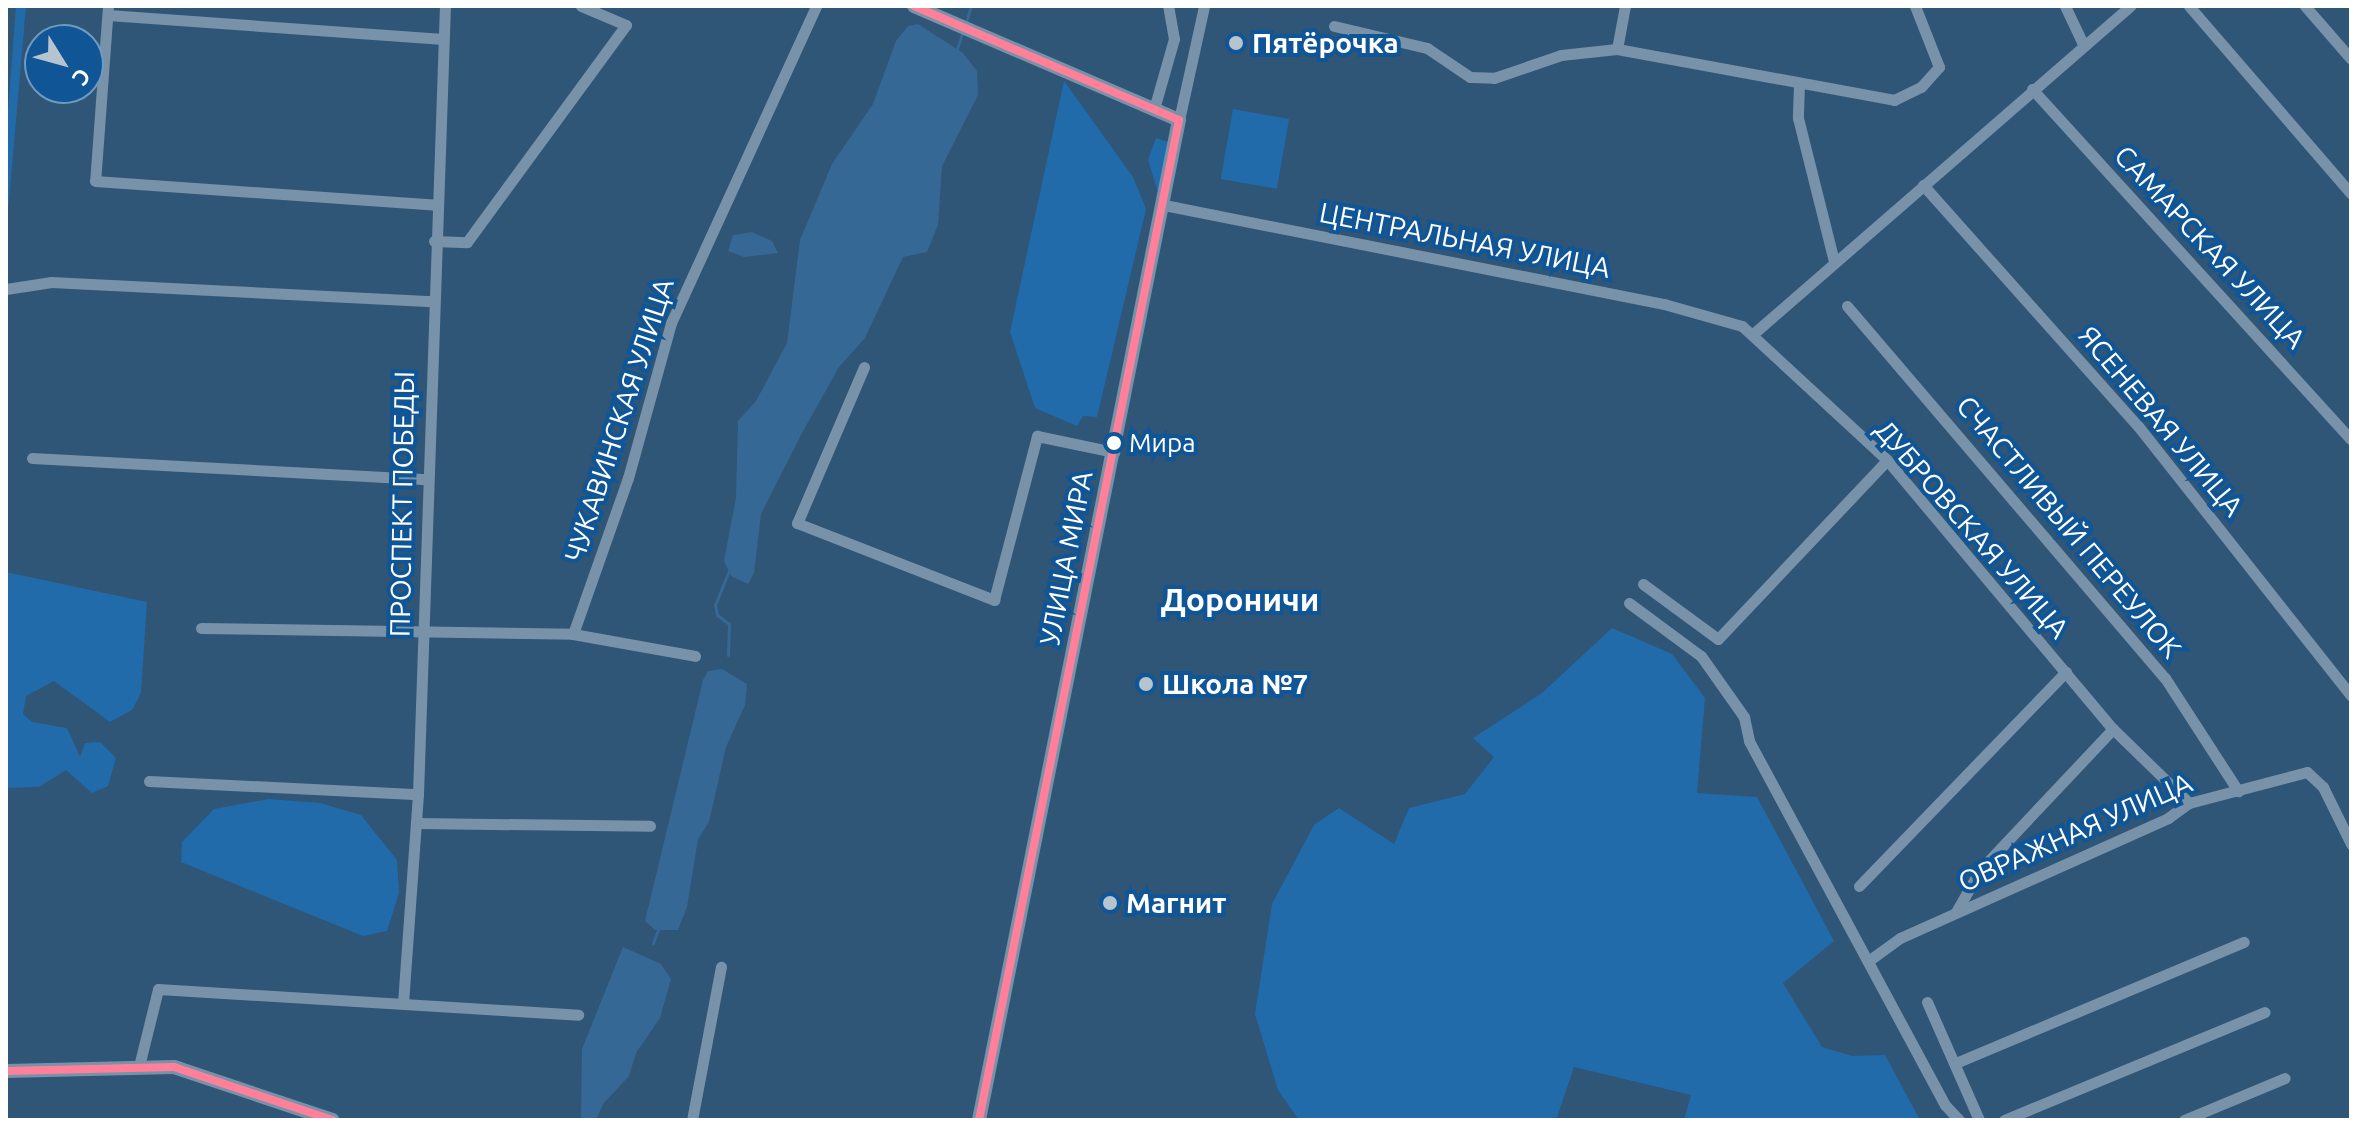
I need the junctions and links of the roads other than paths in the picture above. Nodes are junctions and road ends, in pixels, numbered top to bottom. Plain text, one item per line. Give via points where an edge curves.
1 (445, 6) edge
2 (581, 6) edge
3 (816, 6) edge
4 (914, 6) edge
5 (1168, 6) edge
6 (1204, 6) edge
7 (1625, 6) edge
8 (1915, 6) edge
9 (2065, 6) edge
10 (2130, 6) edge
11 (2189, 6) edge
12 (2305, 6) edge
13 (108, 10) edge
14 (1334, 26) dead end
15 (443, 39) junction
16 (2083, 44) junction
17 (1617, 49) junction
18 (2351, 59) edge
19 (1799, 84) junction
20 (2032, 89) junction
21 (1154, 109) junction
22 (1179, 120) junction
23 (1923, 185) junction
24 (2351, 194) edge
25 (436, 205) junction
26 (1164, 205) junction
27 (434, 241) junction
28 (1834, 261) junction
29 (6, 289) edge
30 (432, 301) junction
31 (1847, 306) dead end
32 (1753, 334) junction
33 (864, 367) dead end
34 (2351, 439) edge
35 (1114, 452) junction
36 (32, 458) dead end
37 (1887, 460) junction
38 (426, 479) junction
39 (1643, 584) dead end
40 (1629, 603) dead end
41 (201, 628) dead end
42 (573, 634) junction
43 (423, 635) junction
44 (695, 656) dead end
45 (2066, 672) junction
46 (2351, 696) edge
47 (2113, 729) junction
48 (149, 781) dead end
49 (2238, 791) junction
50 (418, 794) junction
51 (2189, 803) junction
52 (416, 823) junction
53 (650, 826) dead end
54 (2351, 844) edge
55 (1859, 886) dead end
56 (1956, 912) junction
57 (2244, 942) dead end
58 (1871, 959) junction
59 (721, 967) dead end
60 (1927, 1002) dead end
61 (403, 1003) junction
62 (2265, 1012) dead end
63 (578, 1015) dead end
64 (1958, 1062) junction
65 (139, 1066) junction
66 (6, 1071) edge
67 (2285, 1078) dead end
68 (332, 1120) edge
69 (692, 1120) edge
70 (979, 1120) edge
71 (1959, 1120) edge
72 (1979, 1120) edge
73 (2004, 1120) edge
74 (2184, 1120) edge

1 - 15 street, ПРОСПЕКТ ПОБЕДЫ
2 - 27 street via 626,25 467,242
3 - 42 street, ЧУКАВИНСКАЯ УЛИЦА via 671,323 628,478
4 - 21 street
5 - 21 street via 1174,39
6 - 22 street, УЛИЦА МИРА
7 - 17 street
8 - 19 street via 1939,67 1921,87 1894,100
9 - 16 street
10 - 16 street
11 - 24 street
12 - 18 street
13 - 15 street
13 - 25 street via 95,181
14 - 17 street via 1427,48 1470,77 1494,78 1561,55
15 - 25 street, ПРОСПЕКТ ПОБЕДЫ
16 - 20 street
17 - 19 street
19 - 28 street via 1798,118
20 - 23 street
20 - 34 street, САМАРСКАЯ УЛИЦА
21 - 22 street
22 - 26 street, УЛИЦА МИРА
23 - 28 street
23 - 46 street, ЯСЕНЕВАЯ УЛИЦА via 2138,426
25 - 27 street, ПРОСПЕКТ ПОБЕДЫ
26 - 32 street, ЦЕНТРАЛЬНАЯ УЛИЦА via 1690,310 1730,320
26 - 35 street, УЛИЦА МИРА
27 - 30 street, ПРОСПЕКТ ПОБЕДЫ
28 - 32 street
29 - 30 street via 51,282
30 - 38 street, ПРОСПЕКТ ПОБЕДЫ
31 - 49 street, СЧАСТЛИВЫЙ ПЕРЕУЛОК via 2165,678
32 - 37 street, ДУБРОВСКАЯ УЛИЦА
33 - 35 street via 797,523 994,600 1037,436
35 - 70 street, УЛИЦА МИРА
36 - 38 street
37 - 39 street via 1718,639
37 - 45 street, ДУБРОВСКАЯ УЛИЦА
38 - 43 street, ПРОСПЕКТ ПОБЕДЫ
40 - 58 street via 1701,656 1744,717 1749,741
41 - 43 street
42 - 43 street
42 - 44 street
43 - 50 street, ПРОСПЕКТ ПОБЕДЫ
45 - 47 street, ДУБРОВСКАЯ УЛИЦА
45 - 55 street
47 - 51 street, ДУБРОВСКАЯ УЛИЦА
47 - 56 street via 1980,870
48 - 50 street
49 - 51 street, ОВРАЖНАЯ УЛИЦА
49 - 54 street, ОВРАЖНАЯ УЛИЦА via 2307,772 2323,787
50 - 52 street, ПРОСПЕКТ ПОБЕДЫ
51 - 56 street, ОВРАЖНАЯ УЛИЦА via 2168,818
52 - 53 street
52 - 61 street, ПРОСПЕКТ ПОБЕДЫ
56 - 58 street, ОВРАЖНАЯ УЛИЦА via 1900,938
57 - 64 street
58 - 71 street via 1945,1105
59 - 69 street
60 - 64 street
61 - 63 street
61 - 65 street via 158,989
62 - 73 street
64 - 72 street
65 - 66 street
65 - 68 street via 174,1067
67 - 74 street

